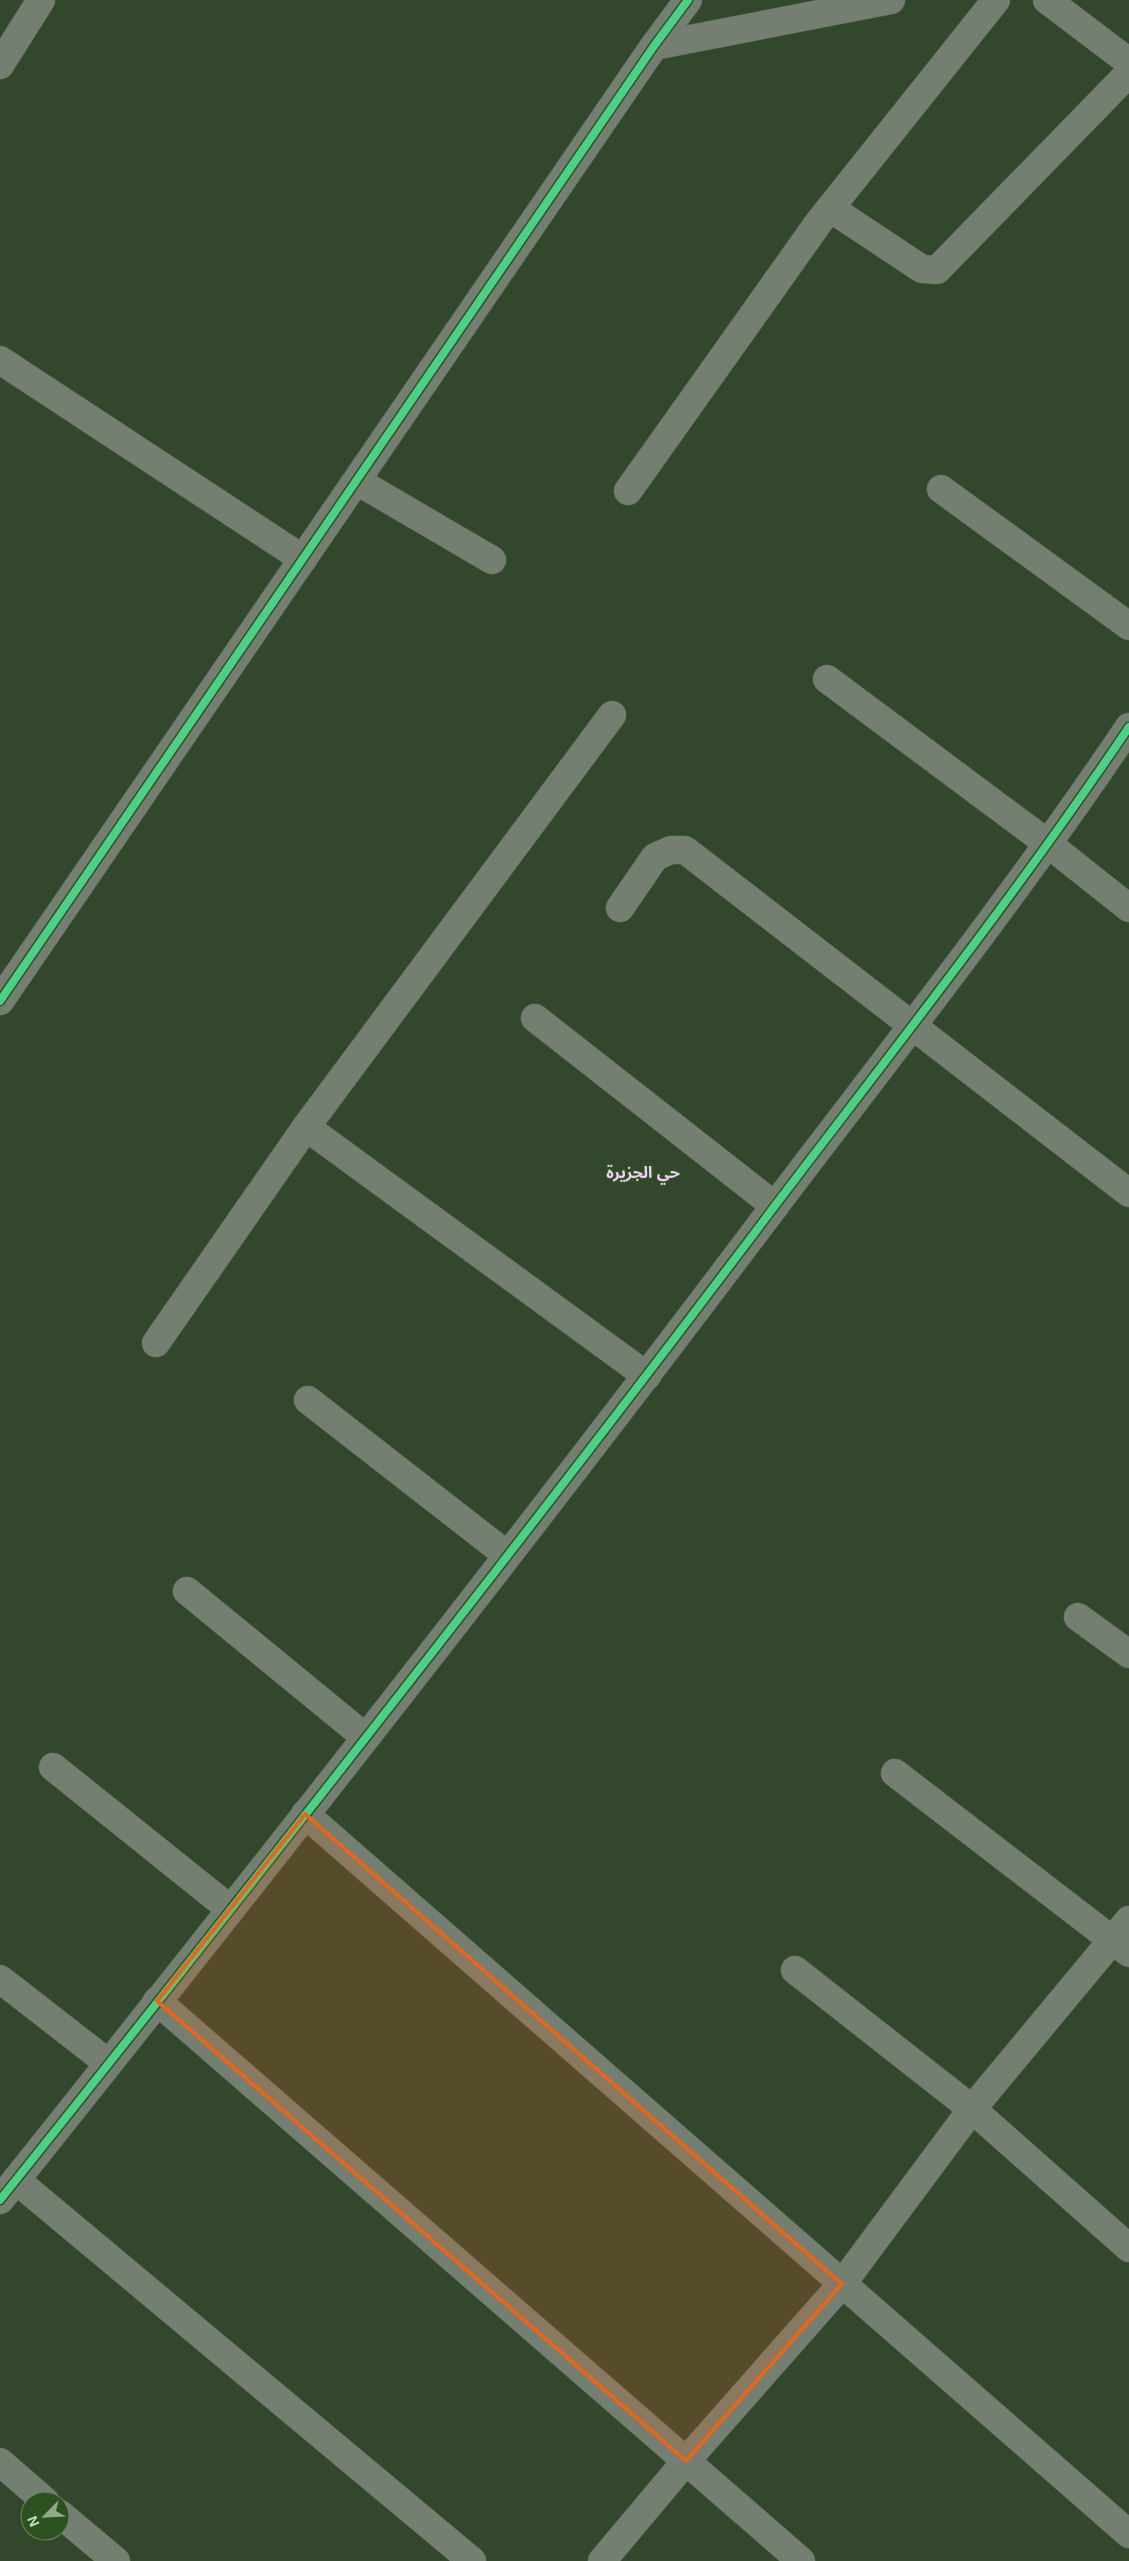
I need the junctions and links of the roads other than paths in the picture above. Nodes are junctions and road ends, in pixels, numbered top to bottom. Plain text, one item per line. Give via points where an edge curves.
1 (41, 0) edge
2 (688, 0) edge
3 (891, 0) edge
4 (996, 0) edge
5 (1047, 0) edge
6 (654, 46) junction
7 (1129, 62) edge
8 (0, 65) edge
9 (1129, 73) edge
10 (830, 208) junction
11 (0, 360) edge
12 (356, 481) junction
13 (941, 489) dead end
14 (628, 491) dead end
15 (303, 559) junction
16 (492, 560) dead end
17 (1129, 626) edge
18 (827, 679) dead end
19 (612, 715) dead end
20 (1128, 731) edge
21 (1047, 843) junction
22 (620, 908) dead end
23 (1129, 908) edge
24 (0, 1001) edge
25 (535, 1018) dead end
26 (911, 1027) junction
27 (306, 1127) junction
28 (1129, 1193) edge
29 (775, 1206) junction
30 (156, 1343) dead end
31 (647, 1376) junction
32 (308, 1400) dead end
33 (507, 1555) junction
34 (187, 1591) dead end
35 (1078, 1617) dead end
36 (1129, 1654) edge
37 (365, 1737) junction
38 (52, 1767) dead end
39 (895, 1773) dead end
40 (305, 1814) junction
41 (230, 1909) junction
42 (1124, 1938) edge
43 (795, 1970) dead end
44 (0, 1979) edge
45 (157, 2001) junction
46 (108, 2063) junction
47 (972, 2109) junction
48 (8, 2190) edge
49 (1129, 2248) edge
50 (842, 2284) junction
51 (686, 2461) junction
52 (0, 2462) edge
53 (33, 2491) edge
54 (70, 2522) edge
55 (1129, 2534) edge
56 (116, 2561) edge
57 (472, 2561) edge
58 (602, 2561) edge
59 (801, 2561) edge

1 - 8 street
2 - 6 street
3 - 6 street
4 - 10 street
5 - 7 street
6 - 12 street
9 - 10 street via 937,270 922,269
10 - 14 street
11 - 15 street
12 - 15 street
12 - 16 street
13 - 17 street
15 - 24 street
18 - 21 street
19 - 27 street
20 - 21 street
21 - 23 street
21 - 26 street
22 - 26 street via 654,857 671,850 685,850
25 - 29 street
26 - 28 street
26 - 29 street
27 - 30 street
27 - 31 street
29 - 31 street
31 - 33 street
32 - 33 street
33 - 37 street
34 - 37 street
35 - 36 street
37 - 40 street
38 - 41 street
39 - 42 street
40 - 41 street
40 - 50 street
41 - 45 street
42 - 47 street
43 - 47 street
44 - 46 street
45 - 46 street
45 - 51 street
46 - 48 street
47 - 49 street
47 - 50 street
48 - 57 street
50 - 51 street
50 - 55 street
51 - 58 street
51 - 59 street
52 - 53 street
54 - 56 street

